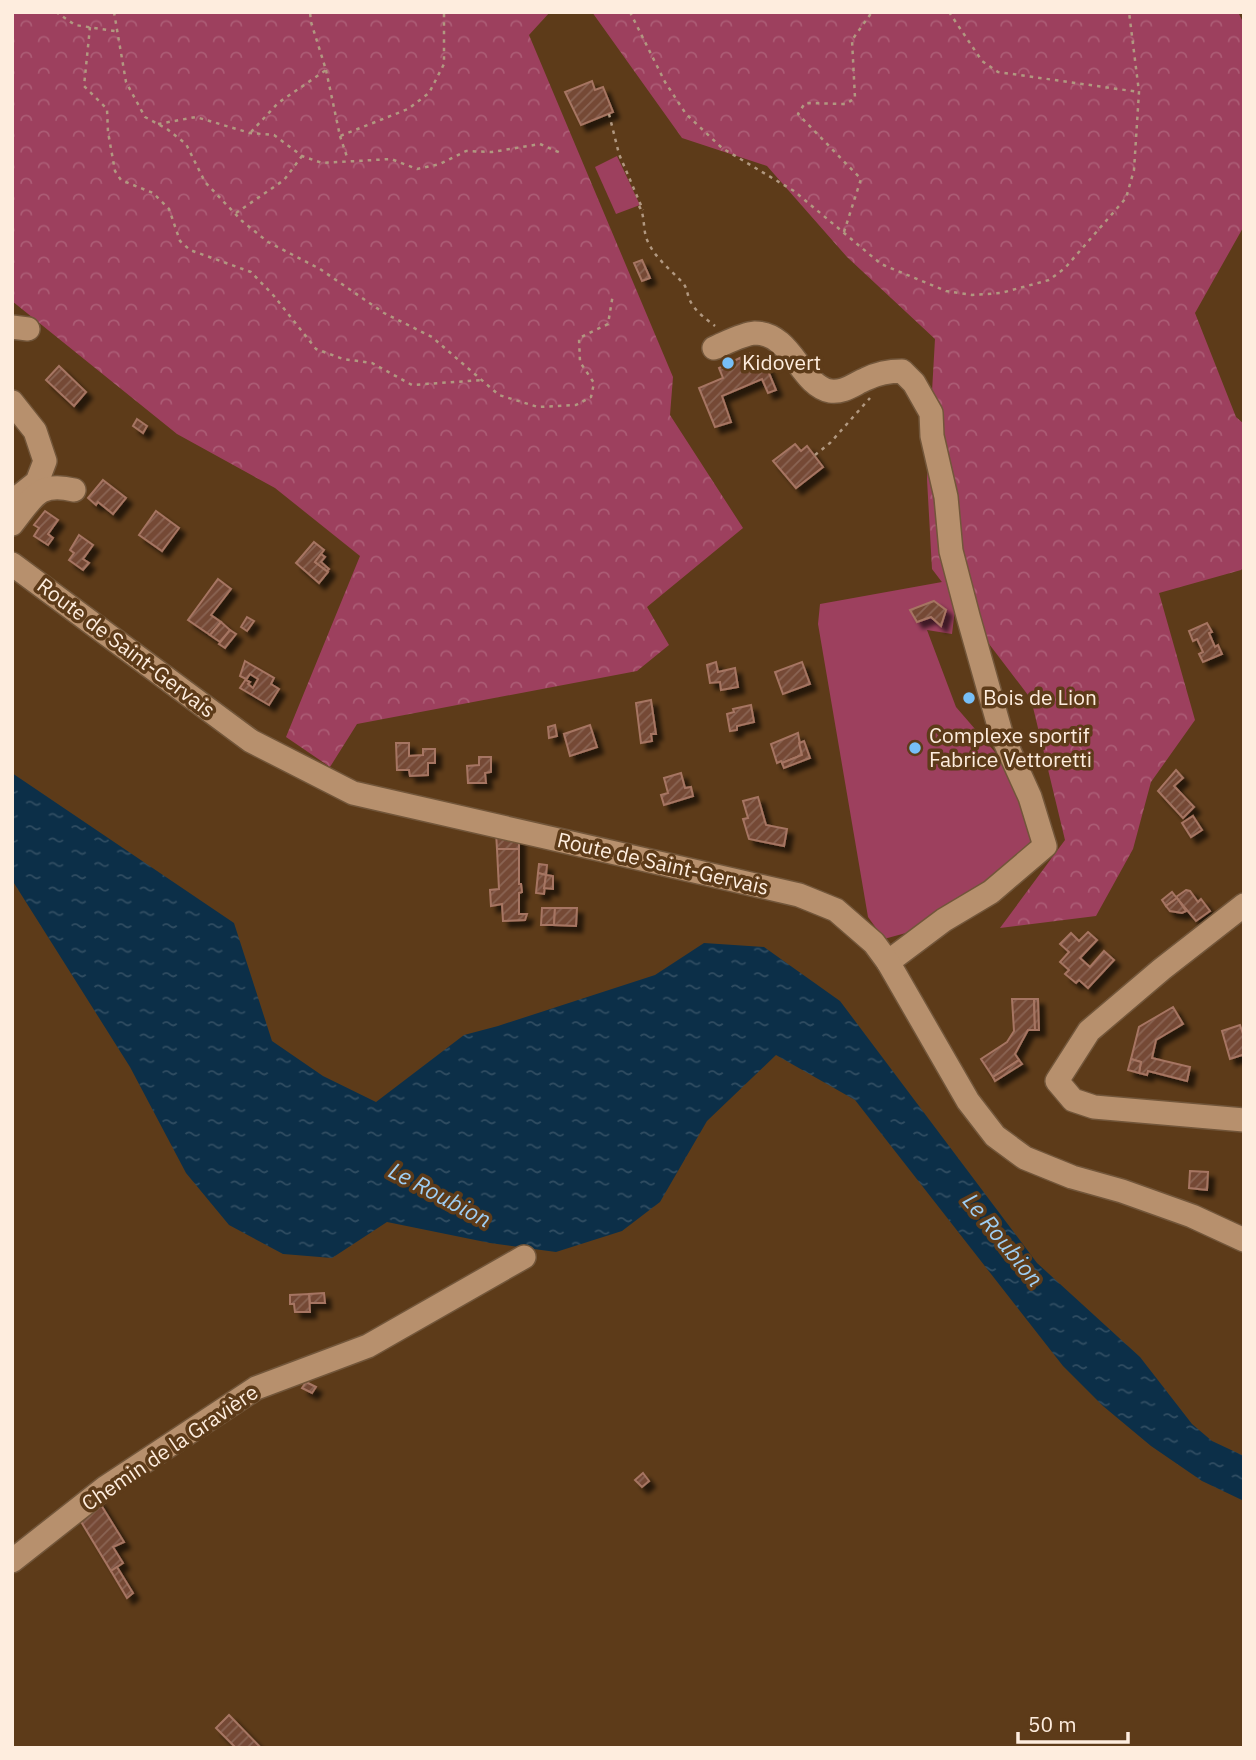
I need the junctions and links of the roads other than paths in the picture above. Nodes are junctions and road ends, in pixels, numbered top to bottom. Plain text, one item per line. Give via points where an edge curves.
1 (724, 344) road end
2 (12, 402) edge
3 (74, 490) dead end
4 (12, 502) edge
5 (12, 524) edge
6 (12, 564) edge
7 (1244, 905) edge
8 (888, 962) junction
9 (1244, 1120) edge
10 (1244, 1240) edge
11 (524, 1257) dead end
12 (12, 1562) edge

1 - 8 street via 756,333 769,337 787,348 813,380 831,391 846,390 888,371 902,371 931,413 951,551 968,616 1001,733 1030,797 1045,846 991,892
2 - 4 street via 36,431 46,461 37,482
3 - 5 street via 55,485 45,488
6 - 8 street, Route de Saint-Gervais via 251,741 353,793 799,895 836,910 874,943
7 - 9 street via 1089,1031 1057,1081 1073,1100 1094,1107
8 - 10 street, Route de Saint-Gervais via 968,1101 995,1136 1025,1158 1192,1216
11 - 12 street, Chemin de la Gravière via 368,1346 256,1388 106,1487

